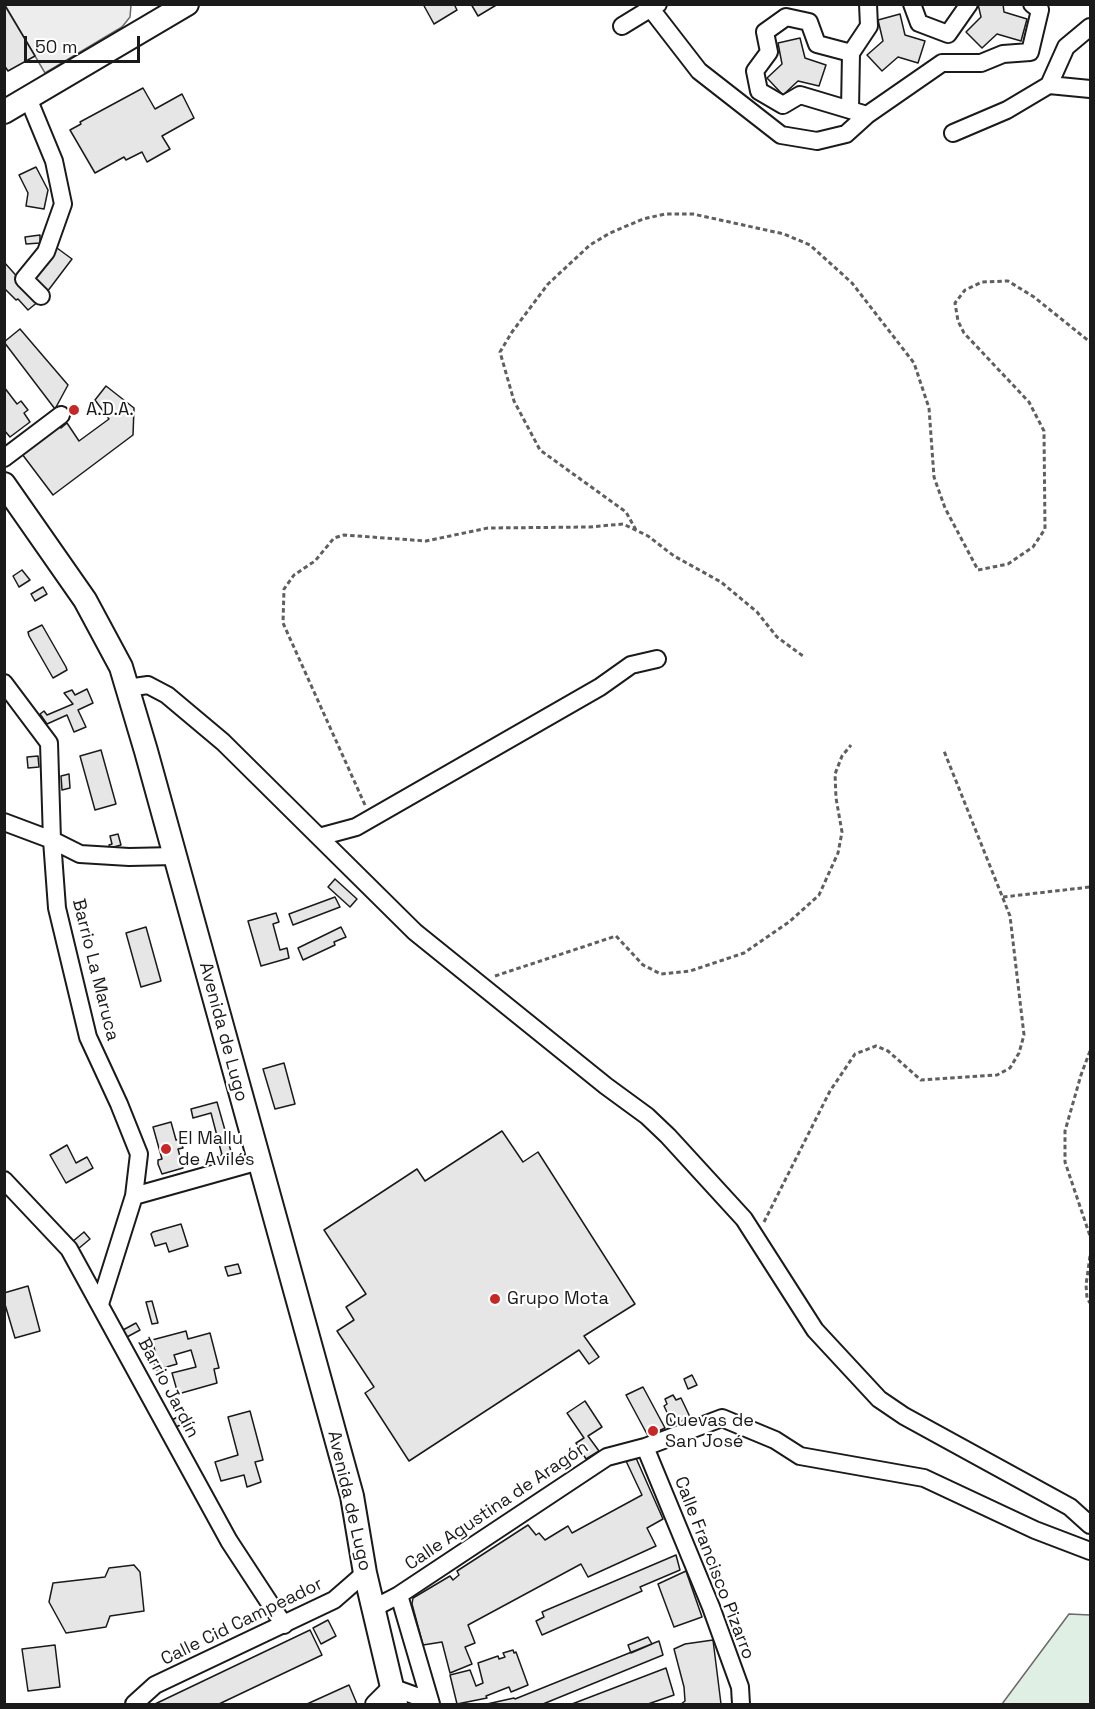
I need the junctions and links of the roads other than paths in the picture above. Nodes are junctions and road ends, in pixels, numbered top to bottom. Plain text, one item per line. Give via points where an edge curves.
1 (150, 4) edge
2 (187, 4) edge
3 (868, 4) edge
4 (912, 4) edge
5 (969, 4) edge
6 (1032, 4) edge
7 (654, 7) edge
8 (621, 26) dead end
9 (1090, 27) edge
10 (145, 29) junction
11 (948, 34) junction
12 (851, 54) junction
13 (952, 63) junction
14 (1049, 85) junction
15 (1090, 89) edge
16 (28, 98) junction
17 (850, 110) junction
18 (4, 112) edge
19 (867, 114) junction
20 (953, 133) dead end
21 (40, 296) dead end
22 (61, 415) dead end
23 (4, 458) edge
24 (4, 484) edge
25 (657, 659) dead end
26 (4, 683) edge
27 (127, 688) junction
28 (4, 822) edge
29 (319, 837) junction
30 (52, 840) junction
31 (175, 856) junction
32 (259, 1161) junction
33 (4, 1180) edge
34 (134, 1196) junction
35 (100, 1304) junction
36 (645, 1447) junction
37 (1090, 1524) edge
38 (1090, 1551) edge
39 (365, 1573) junction
40 (399, 1594) junction
41 (374, 1608) junction
42 (284, 1625) junction
43 (394, 1696) edge
44 (430, 1702) edge
45 (134, 1704) edge
46 (374, 1704) edge
47 (741, 1704) edge

1 - 10 main road
2 - 10 main road
3 - 12 street via 869,26
4 - 11 street via 919,23
5 - 11 street
6 - 13 street via 1040,10 1030,51 1003,54 981,63
7 - 8 street
7 - 19 street via 699,71 781,135 826,139 846,134
9 - 14 street via 1066,47
10 - 16 main road
11 - 13 street
12 - 17 street
12 - 17 street via 817,44 809,22 786,17 765,32 769,52 755,71 759,91 783,105 800,95
13 - 19 street via 942,63
14 - 15 street
14 - 20 street via 1007,110
16 - 18 main road
16 - 21 street via 54,161 63,204 46,252 24,279
17 - 19 street
22 - 23 street
24 - 27 main road, Avenida de Lugo via 85,600 121,667
25 - 29 street via 631,665 600,687 356,826
26 - 30 street, Barrio La Maruca via 49,743
27 - 29 street via 148,685 167,695 224,742
27 - 31 main road, Avenida de Lugo
28 - 30 street
29 - 37 street via 415,932 668,1136 744,1219 815,1330 879,1399 1070,1507
30 - 31 street via 81,854
30 - 34 street, Barrio La Maruca via 57,908 88,1037 139,1154
31 - 32 main road, Avenida de Lugo
32 - 34 street
32 - 39 main road, Avenida de Lugo via 352,1496
33 - 35 street, Barrio Jardín via 69,1249
34 - 35 street, Barrio La Maruca
35 - 42 street, Barrio Jardín via 229,1541
36 - 38 street, Calle Agustina de Aragón via 722,1418 775,1440 800,1456 924,1478
36 - 40 street, Calle Agustina de Aragón via 607,1457
36 - 47 street, Calle Francisco Pizarro via 711,1607 740,1687
39 - 41 main road, Avenida de Lugo
39 - 42 street, Calle Cid Campeador via 334,1600
40 - 41 street, Calle Agustina de Aragón
40 - 44 street
41 - 43 main road, Avenida de Lugo
42 - 45 street, Calle Cid Campeador via 155,1685
43 - 44 street
43 - 46 street

